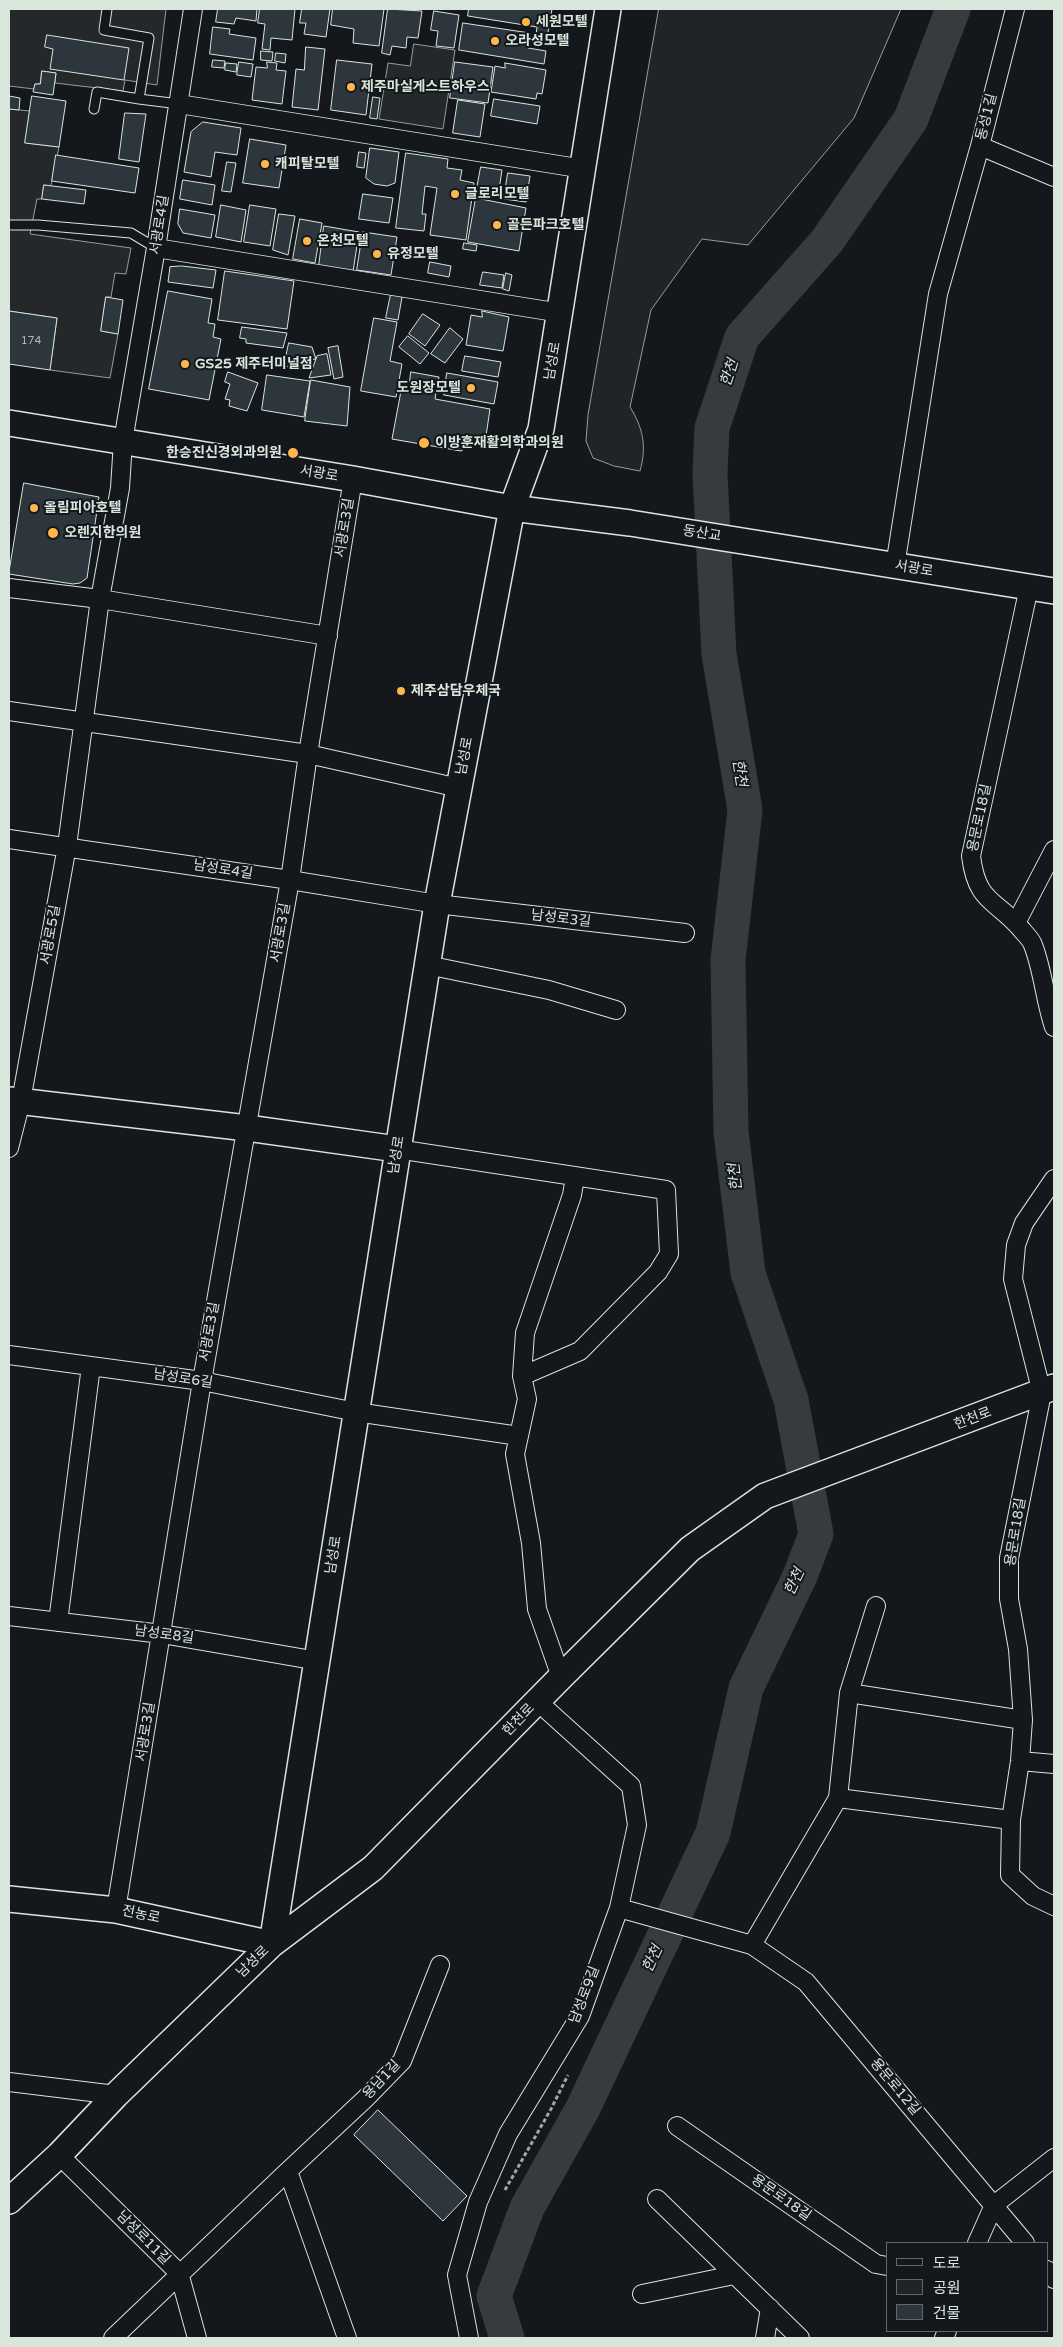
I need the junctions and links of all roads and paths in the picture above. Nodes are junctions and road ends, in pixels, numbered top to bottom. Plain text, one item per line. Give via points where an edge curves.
1 (107, 9) edge
2 (193, 9) edge
3 (608, 9) edge
4 (1015, 9) edge
5 (139, 98) junction
6 (179, 104) junction
7 (94, 110) dead end
8 (980, 146) junction
9 (584, 169) junction
10 (1054, 177) edge
11 (9, 225) edge
12 (156, 248) junction
13 (561, 313) junction
14 (9, 423) edge
15 (123, 441) junction
16 (354, 480) junction
17 (512, 508) junction
18 (630, 523) joint
19 (773, 546) joint
20 (896, 566) junction
21 (1029, 587) junction
22 (9, 588) edge
23 (1054, 591) edge
24 (100, 599) junction
25 (328, 636) junction
26 (9, 710) edge
27 (83, 720) junction
28 (308, 754) junction
29 (459, 788) junction
30 (9, 839) edge
31 (67, 846) junction
32 (1054, 850) edge
33 (290, 880) junction
34 (437, 904) junction
35 (1016, 923) junction
36 (686, 933) dead end
37 (427, 965) junction
38 (616, 1010) dead end
39 (1054, 1027) edge
40 (15, 1101) edge
41 (247, 1128) junction
42 (9, 1148) edge
43 (398, 1149) junction
44 (575, 1177) junction
45 (1054, 1178) edge
46 (9, 1355) edge
47 (90, 1366) junction
48 (522, 1376) junction
49 (202, 1381) junction
50 (1048, 1390) edge
51 (356, 1412) junction
52 (519, 1436) junction
53 (876, 1606) dead end
54 (9, 1616) edge
55 (58, 1622) junction
56 (162, 1634) junction
57 (318, 1661) junction
58 (560, 1677) junction
59 (849, 1693) junction
60 (537, 1701) junction
61 (1023, 1720) junction
62 (1020, 1761) junction
63 (1054, 1764) edge
64 (838, 1798) junction
65 (1011, 1820) junction
66 (9, 1899) edge
67 (1054, 1906) edge
68 (619, 1908) junction
69 (116, 1910) junction
70 (272, 1944) junction
71 (752, 1945) junction
72 (440, 1965) dead end
73 (572, 2066) dead end
74 (9, 2082) edge
75 (116, 2094) junction
76 (678, 2126) dead end
77 (59, 2155) junction
78 (1054, 2158) edge
79 (288, 2171) junction
80 (502, 2195) dead end
81 (657, 2200) dead end
82 (9, 2201) edge
83 (994, 2205) junction
84 (977, 2242) edge
85 (1024, 2242) edge
86 (886, 2266) edge
87 (178, 2273) junction
88 (734, 2274) junction
89 (642, 2294) dead end
90 (770, 2308) junction
91 (113, 2338) edge
92 (197, 2338) edge
93 (347, 2338) edge
94 (469, 2338) edge
95 (765, 2338) edge
96 (800, 2338) edge

1 - 5 lane via 104,30 149,38
2 - 6 street, 서광로4길
3 - 9 main road, 남성로
4 - 8 street, 동성1길
5 - 6 lane
5 - 7 lane via 97,92
6 - 9 street
6 - 12 street, 서광로4길
8 - 10 street, 동성1길
8 - 20 street via 938,294
9 - 13 main road, 남성로
11 - 12 lane via 131,233
12 - 13 street
12 - 15 street, 서광로4길
13 - 17 main road, 남성로 via 541,429
14 - 15 main road, 서광로
15 - 16 main road, 서광로
15 - 24 street, 서광로5길 via 120,488
16 - 17 main road, 서광로
16 - 25 street, 서광로3길
17 - 18 main road, 서광로
17 - 29 main road, 남성로
18 - 19 main road, 동산교
19 - 20 main road, 서광로
20 - 21 main road, 서광로
21 - 23 main road, 서광로
21 - 35 street, 용문로18길 via 971,856 974,877 986,899
22 - 24 street
24 - 25 street
24 - 27 street, 서광로5길
25 - 28 street, 서광로3길
26 - 27 street
27 - 28 street
27 - 31 street, 서광로5길
28 - 29 street
28 - 33 street, 서광로3길
29 - 34 main road, 남성로
30 - 31 street, 남성로4길
31 - 33 street, 남성로4길
31 - 40 street, 서광로5길
32 - 35 street
33 - 34 street, 남성로4길
33 - 41 street, 서광로3길
34 - 36 street, 남성로3길
34 - 37 main road, 남성로
35 - 39 street, 용문로18길 via 1033,943
37 - 38 street via 549,990
37 - 43 main road, 남성로
40 - 41 main road
40 - 42 street, 서광로5길
41 - 43 main road
41 - 49 street, 서광로3길
43 - 44 street
43 - 51 main road, 남성로
44 - 48 street via 572,1195 524,1334
44 - 48 street via 666,1190 669,1254 658,1272 580,1351
45 - 50 street, 용문로18길 via 1024,1223 1016,1246 1013,1279
46 - 47 street, 남성로6길
47 - 49 street, 남성로6길
47 - 55 street
48 - 52 street via 528,1399
49 - 51 street, 남성로6길
49 - 56 street, 서광로3길
50 - 58 main road, 한천로 via 765,1496 690,1548
50 - 61 street, 용문로18길 via 1009,1558 1009,1599 1018,1649
51 - 52 street, 남성로6길
51 - 57 main road, 남성로
52 - 58 street via 515,1454 537,1609
53 - 59 street
54 - 55 street, 남성로8길
55 - 56 street, 남성로8길
56 - 57 street, 남성로8길
56 - 69 street, 서광로3길
57 - 70 main road, 남성로
58 - 60 main road, 한천로
59 - 61 street
59 - 64 street
60 - 68 street, 남성로9길 via 631,1786 637,1825
60 - 70 main road, 한천로 via 374,1868
61 - 62 street, 용문로18길
62 - 63 street
62 - 65 street, 용문로18길
64 - 65 street
64 - 71 street
65 - 67 street, 용문로18길 via 1010,1875 1033,1896
66 - 69 main road, 전농로
68 - 71 street, 용문로12길
68 - 94 street, 남성로9길 via 580,2016 508,2134 478,2202 457,2276
69 - 70 main road, 전농로
70 - 75 main road, 남성로
71 - 83 street, 용문로12길 via 806,1982
72 - 79 street, 용남1길 via 402,2061
73 - 80 path
74 - 75 street
75 - 77 main road, 남성로
76 - 86 street, 용문로18길 via 876,2264
77 - 82 main road, 남성로
77 - 87 street, 남성로11길
78 - 83 street
79 - 87 street, 용남1길
79 - 93 street
81 - 88 street
83 - 84 street
83 - 85 street, 용문로12길
87 - 91 street, 용남1길
87 - 92 street, 남성로11길
88 - 89 street
88 - 90 street
90 - 95 street
90 - 96 street

